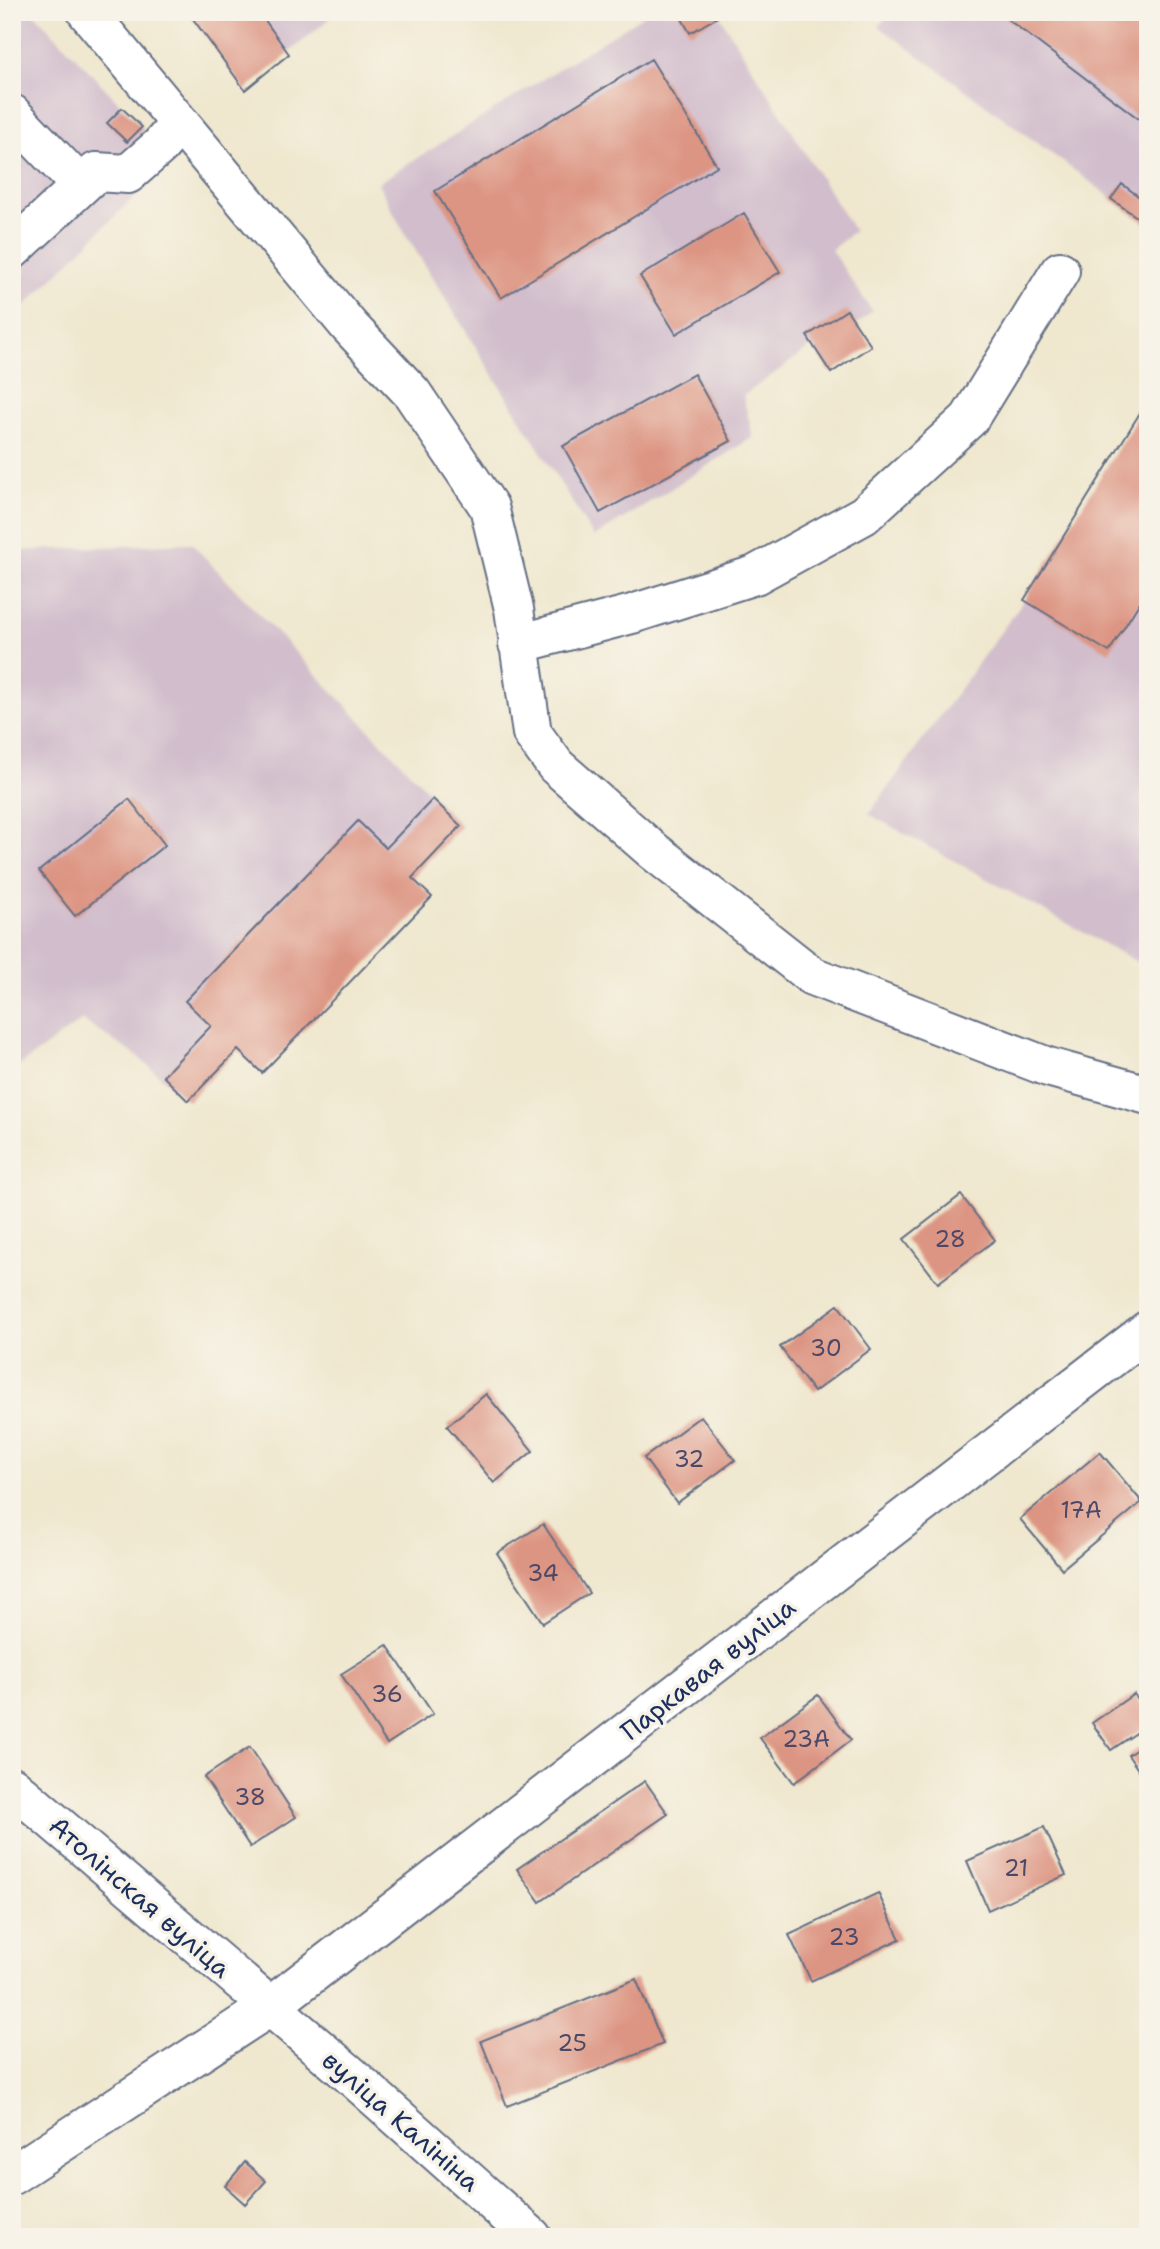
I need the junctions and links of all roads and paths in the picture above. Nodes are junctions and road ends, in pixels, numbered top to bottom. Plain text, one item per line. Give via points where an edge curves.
1 (87, 12) edge
2 (12, 114) edge
3 (178, 125) junction
4 (81, 186) junction
5 (12, 250) edge
6 (1060, 271) dead end
7 (518, 644) junction
8 (1148, 1095) edge
9 (1148, 1330) edge
10 (12, 1786) edge
11 (268, 2008) junction
12 (12, 2175) edge
13 (532, 2237) edge

1 - 3 street
2 - 4 street
3 - 4 street via 128,174 96,172
3 - 7 street via 412,393 448,442 489,507 507,572
4 - 5 street
6 - 7 street via 969,419 864,515 755,575
7 - 8 street via 532,733 556,766 651,849 812,976 1048,1067
9 - 11 street, Паркавая вуліца
10 - 11 street, Атолінская вуліца
11 - 12 street, Паркавая вуліца
11 - 13 street, вуліца Калініна

